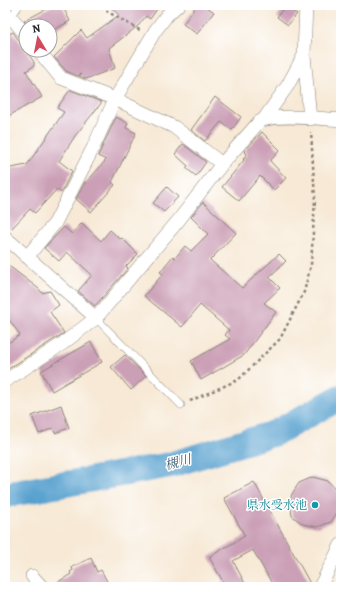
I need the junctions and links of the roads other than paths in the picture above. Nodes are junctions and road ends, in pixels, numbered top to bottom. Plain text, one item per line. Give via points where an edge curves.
1 (19, 5) edge
2 (178, 5) edge
3 (306, 5) edge
4 (8, 19) edge
5 (18, 28) edge
6 (304, 55) junction
7 (45, 58) edge
8 (115, 99) junction
9 (264, 119) junction
10 (310, 119) junction
11 (341, 120) edge
12 (222, 164) junction
13 (5, 237) edge
14 (27, 257) junction
15 (96, 318) junction
16 (5, 381) edge
17 (181, 405) road end
18 (341, 545) edge
19 (32, 576) dead end
20 (42, 587) edge
21 (320, 587) edge

1 - 4 lane
2 - 8 street via 167,15 152,37
3 - 6 street
4 - 5 street
6 - 9 street via 288,85
6 - 10 street
7 - 8 street via 61,78
8 - 12 street via 174,127
8 - 14 street via 55,223
9 - 10 street
9 - 12 street via 252,128
10 - 11 street
12 - 15 street via 178,221
13 - 14 street
14 - 15 street
15 - 16 street via 62,344
15 - 17 lane
18 - 21 street
19 - 20 street

